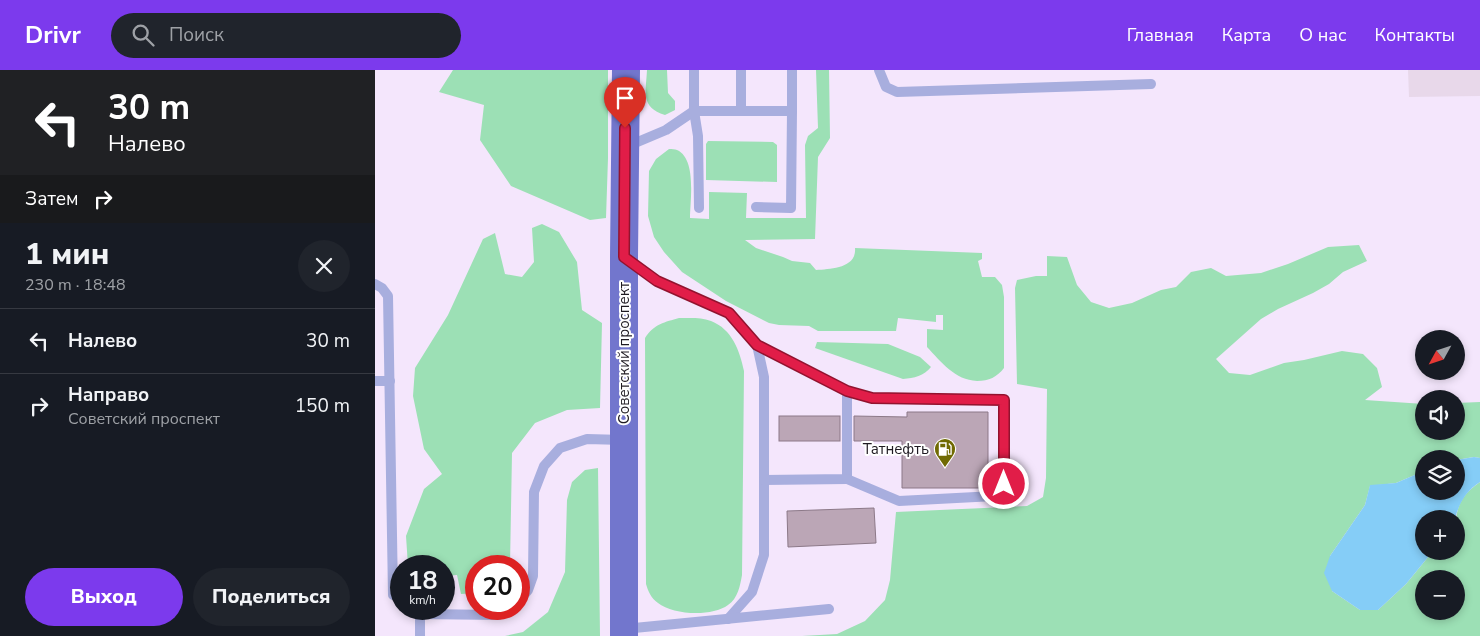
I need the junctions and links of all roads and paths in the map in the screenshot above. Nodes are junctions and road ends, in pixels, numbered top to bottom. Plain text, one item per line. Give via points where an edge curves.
1 (626, 70) edge
2 (694, 70) edge
3 (741, 70) edge
4 (792, 70) edge
5 (879, 70) edge
6 (1151, 84) dead end
7 (694, 111) junction
8 (741, 111) junction
9 (792, 111) junction
10 (625, 147) junction
11 (756, 207) dead end
12 (699, 208) dead end
13 (624, 257) junction
14 (375, 284) edge
15 (757, 345) junction
16 (375, 381) edge
17 (390, 381) junction
18 (847, 391) junction
19 (624, 440) junction
20 (847, 479) junction
21 (764, 480) junction
22 (392, 555) edge
23 (530, 584) edge
24 (829, 609) dead end
25 (728, 619) junction
26 (420, 620) edge
27 (624, 633) edge
28 (419, 636) edge

1 - 10 main road, Советский проспект
2 - 7 lane
3 - 8 lane
4 - 9 lane
5 - 6 lane via 886,87 897,92
7 - 8 lane
7 - 10 lane via 666,130
7 - 12 lane via 699,136
8 - 9 lane
9 - 11 lane via 791,208
10 - 13 main road, Советский проспект
13 - 15 lane via 657,281 729,313
13 - 19 main road, Советский проспект
14 - 17 lane via 388,296
15 - 18 lane
15 - 21 lane via 764,377
16 - 17 lane
17 - 22 lane
18 - 20 lane
18 - 20 lane via 872,398 1004,400 1004,484 995,496 899,501
19 - 23 lane via 587,439 560,448 544,466 534,492 533,576
19 - 27 main road, Советский проспект
20 - 21 lane
21 - 25 lane via 764,555 752,592
24 - 25 lane
25 - 27 lane
26 - 28 lane

